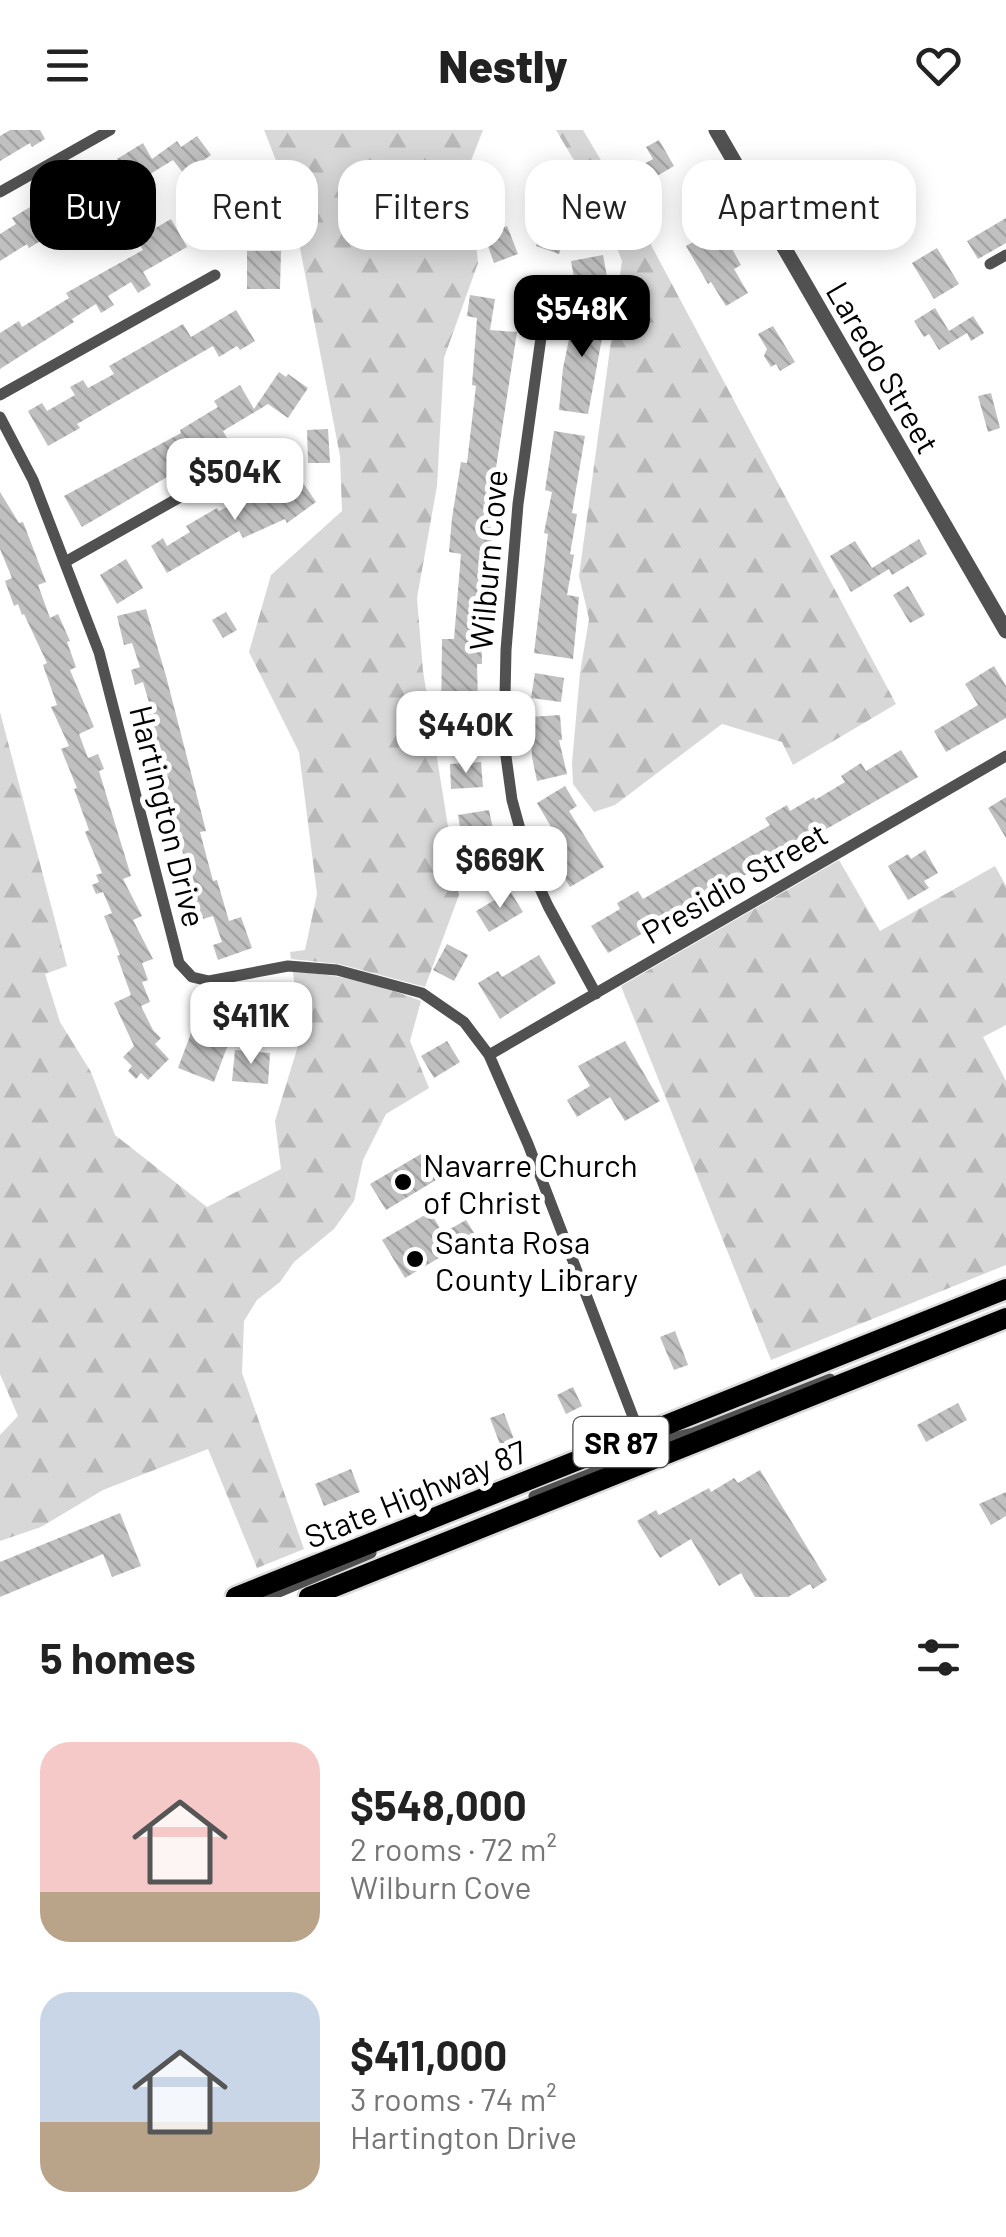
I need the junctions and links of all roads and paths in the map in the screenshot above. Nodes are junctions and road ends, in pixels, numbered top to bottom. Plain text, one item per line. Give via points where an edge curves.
1 (110, 130) edge
2 (716, 130) edge
3 (0, 192) edge
4 (1006, 255) edge
5 (990, 264) dead end
6 (215, 274) dead end
7 (538, 293) dead end
8 (0, 395) edge
9 (0, 416) edge
10 (269, 447) dead end
11 (65, 562) junction
12 (1006, 632) edge
13 (1006, 756) edge
14 (596, 994) junction
15 (489, 1055) junction
16 (1006, 1289) edge
17 (1006, 1318) edge
18 (906, 1357) junction
19 (640, 1434) junction
20 (427, 1520) junction
21 (429, 1549) junction
22 (236, 1597) edge
23 (267, 1597) edge
24 (309, 1597) edge

1 - 3 street
2 - 12 street, Laredo Street
4 - 5 street
6 - 8 street
7 - 14 street, Wilburn Cove via 543,323 518,504 504,742 532,868
9 - 11 street, Hartington Drive
10 - 11 street
11 - 15 street, Hartington Drive via 99,652 180,963 192,977 210,981 288,966 399,985 449,1010
13 - 14 street, Presidio Street
14 - 15 street, Presidio Street
15 - 19 street
16 - 19 highway, State Highway 87 / SR 87
17 - 18 highway, SR 87
18 - 19 street via 810,1385 694,1432
18 - 21 highway, SR 87
19 - 20 highway, State Highway 87 / SR 87
19 - 21 street via 610,1466 479,1519
20 - 22 highway, State Highway 87 / SR 87
20 - 23 street via 384,1548
21 - 24 highway, SR 87

